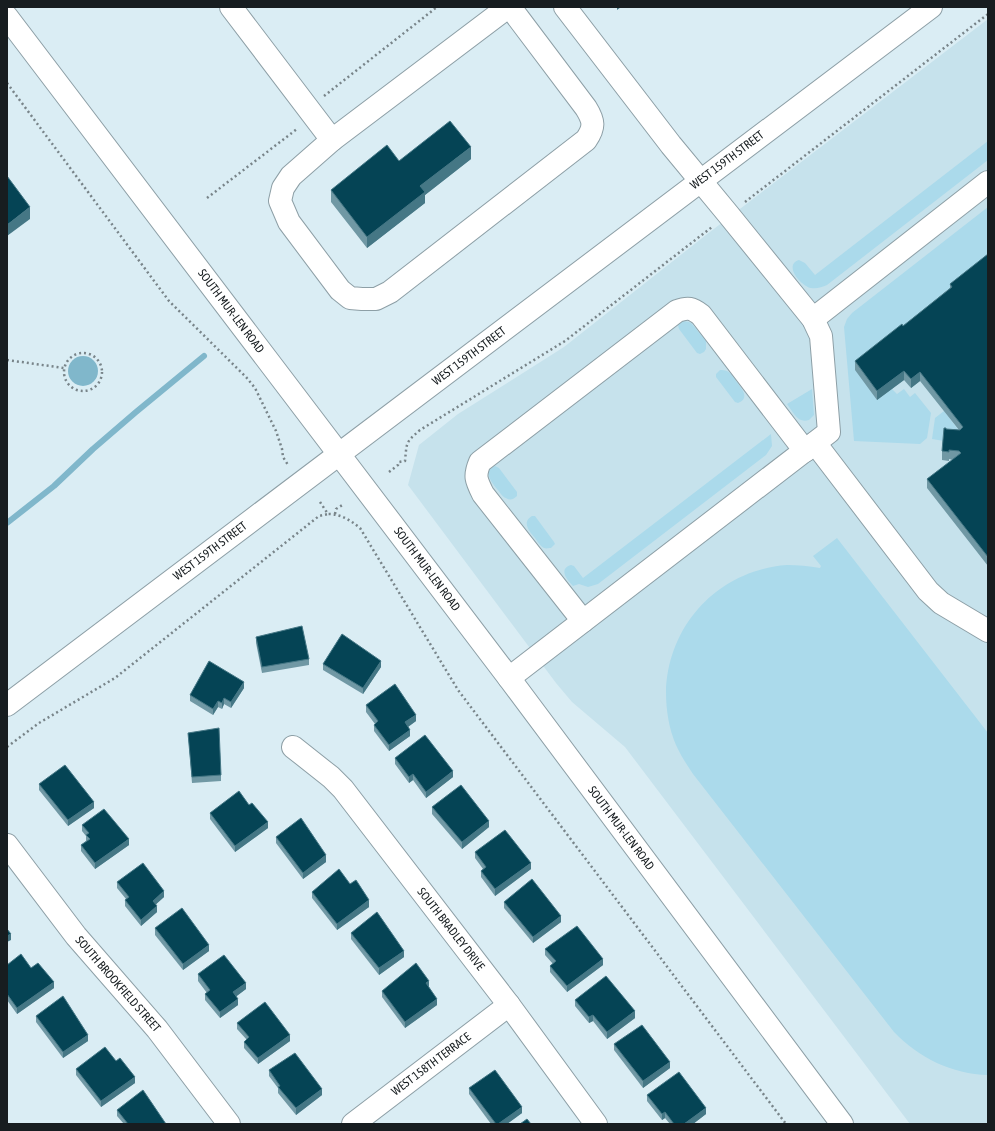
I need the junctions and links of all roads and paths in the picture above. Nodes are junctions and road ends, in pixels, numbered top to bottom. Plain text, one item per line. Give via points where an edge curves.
1 (231, 7) edge
2 (509, 7) edge
3 (565, 7) edge
4 (931, 7) edge
5 (988, 14) edge
6 (7, 17) edge
7 (7, 82) edge
8 (332, 140) junction
9 (701, 180) junction
10 (988, 182) edge
11 (742, 205) dead end
12 (715, 224) dead end
13 (813, 319) junction
14 (7, 360) edge
15 (64, 368) junction
16 (810, 447) junction
17 (339, 453) junction
18 (288, 465) dead end
19 (389, 472) dead end
20 (320, 502) dead end
21 (344, 504) dead end
22 (328, 514) junction
23 (335, 514) junction
24 (583, 621) junction
25 (988, 631) edge
26 (510, 678) junction
27 (7, 705) edge
28 (7, 747) edge
29 (293, 747) dead end
30 (7, 845) edge
31 (510, 1005) junction
32 (229, 1124) edge
33 (352, 1124) edge
34 (596, 1124) edge
35 (786, 1124) edge
36 (842, 1124) edge

1 - 8 main road
2 - 8 main road
2 - 8 main road via 586,108 593,124 590,134 586,140 390,292 376,299 350,298 340,290 289,222 280,201 283,188 291,176
3 - 9 main road
4 - 9 main road, WEST 159TH STREET
5 - 11 path
6 - 17 main road, SOUTH MUR-LEN ROAD
7 - 18 path via 169,301 255,388 276,431 282,457
9 - 13 main road
9 - 17 main road, WEST 159TH STREET
10 - 13 main road
12 - 19 path via 565,341 420,430 408,440 405,461 399,462
13 - 16 main road via 821,336 830,432
14 - 15 path
15 - 15 path via 66,380 77,389 89,389 97,384 100,378 100,365 87,353 70,357
16 - 24 main road
16 - 24 main road via 701,315 686,308 677,311 480,462 476,471 482,494
16 - 25 main road via 928,591 941,603
17 - 26 main road, SOUTH MUR-LEN ROAD
17 - 27 main road, WEST 159TH STREET
20 - 22 path
21 - 23 path via 336,509
22 - 23 path
22 - 28 path via 319,516 115,678 39,723
23 - 35 path via 360,528 458,690
24 - 26 main road
26 - 36 main road, SOUTH MUR-LEN ROAD
29 - 31 main road, SOUTH BRADLEY DRIVE via 343,789
30 - 32 main road, SOUTH BROOKFIELD STREET via 76,936 157,1029
31 - 33 main road, WEST 158TH TERRACE
31 - 34 main road, SOUTH BRADLEY DRIVE

